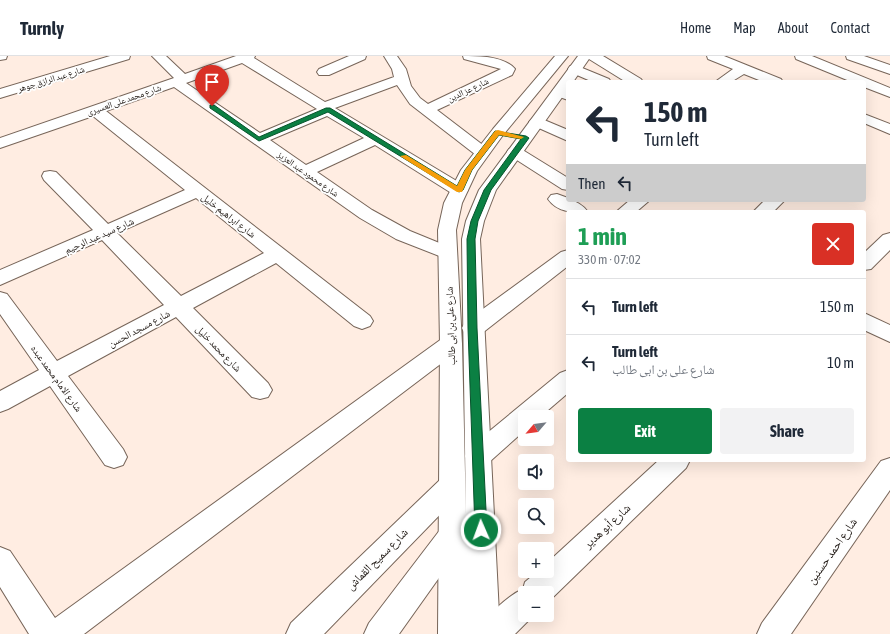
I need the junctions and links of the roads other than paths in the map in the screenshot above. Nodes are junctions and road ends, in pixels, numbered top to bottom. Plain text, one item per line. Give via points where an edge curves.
1 (124, 56) edge
2 (158, 56) edge
3 (360, 56) edge
4 (390, 56) edge
5 (469, 56) edge
6 (594, 56) edge
7 (713, 56) edge
8 (801, 56) edge
9 (852, 56) edge
10 (246, 57) edge
11 (574, 60) edge
12 (500, 62) edge
13 (743, 68) junction
14 (890, 70) edge
15 (324, 72) dead end
16 (401, 79) junction
17 (568, 80) edge
18 (601, 80) edge
19 (633, 80) edge
20 (725, 80) edge
21 (771, 80) edge
22 (859, 80) edge
23 (180, 81) junction
24 (866, 83) edge
25 (890, 93) edge
26 (0, 94) edge
27 (563, 94) edge
28 (326, 108) junction
29 (95, 110) junction
30 (426, 110) junction
31 (866, 121) edge
32 (890, 129) edge
33 (498, 132) junction
34 (566, 136) edge
35 (526, 137) junction
36 (259, 139) junction
37 (376, 139) junction
38 (0, 143) edge
39 (482, 152) junction
40 (305, 171) junction
41 (50, 176) dead end
42 (566, 184) edge
43 (459, 190) junction
44 (198, 191) junction
45 (557, 199) dead end
46 (638, 202) edge
47 (774, 202) edge
48 (576, 210) edge
49 (628, 210) edge
50 (764, 210) edge
51 (105, 232) junction
52 (890, 239) edge
53 (447, 253) junction
54 (277, 254) junction
55 (566, 258) edge
56 (866, 262) edge
57 (0, 278) edge
58 (0, 299) edge
59 (178, 307) junction
60 (362, 321) dead end
61 (866, 321) edge
62 (473, 328) junction
63 (890, 334) edge
64 (451, 344) junction
65 (54, 373) junction
66 (566, 381) edge
67 (260, 390) dead end
68 (0, 402) edge
69 (478, 456) junction
70 (114, 457) dead end
71 (675, 462) edge
72 (890, 469) edge
73 (452, 485) junction
74 (453, 535) junction
75 (0, 561) edge
76 (543, 586) edge
77 (518, 610) edge
78 (47, 634) edge
79 (58, 634) edge
80 (302, 634) edge
81 (380, 634) edge
82 (454, 634) edge
83 (484, 634) edge
84 (492, 634) edge
85 (773, 634) edge

1 - 26 street, شارع عبد الرازق جوهر
2 - 23 street, شارع محمود عبد العزيز
3 - 15 street
4 - 16 street via 399,69
5 - 12 street
6 - 19 street
7 - 13 street
8 - 22 street
9 - 14 street
10 - 23 street, شارع محمد على العسيرى
10 - 28 street
11 - 17 street
11 - 18 street
11 - 33 street, شارع على بن ابى طالب
12 - 30 street, شارع عز الدين via 507,72
13 - 20 street
13 - 21 street
16 - 28 street
16 - 30 street via 409,94
23 - 29 street, شارع محمد على العسيرى
23 - 36 street, شارع محمود عبد العزيز
24 - 25 street
27 - 35 street
28 - 36 street
28 - 37 street
29 - 38 street, شارع محمد على العسيرى
29 - 44 street, شارع ابراهيم خليل
30 - 39 street
31 - 32 street
33 - 35 street
33 - 39 street, شارع على بن ابى طالب
34 - 35 street
35 - 42 street
35 - 62 street via 488,190 474,221 471,239
36 - 40 street, شارع محمود عبد العزيز
37 - 40 street
37 - 43 street
39 - 43 street, شارع على بن ابى طالب
40 - 53 street, شارع محمود عبد العزيز via 384,225
41 - 51 street, شارع محمد خليل
43 - 53 street, شارع على بن ابى طالب via 453,203 447,230
44 - 51 street, شارع سيد عبد الرحيم
44 - 54 street, شارع ابراهيم خليل
45 - 48 street
46 - 49 street
47 - 50 street
51 - 57 street, شارع سيد عبد الرحيم
51 - 59 street, شارع محمد خليل
52 - 56 street
53 - 64 street, شارع على بن ابى طالب
54 - 59 street, شارع مسجد الحسن
54 - 60 street, شارع ابراهيم خليل
55 - 62 street
58 - 65 street, شارع الامام محمد عبده
59 - 65 street, شارع مسجد الحسن
59 - 67 street, شارع محمد خليل
61 - 63 street
62 - 69 street
64 - 73 street, شارع على بن ابى طالب
64 - 79 street
65 - 68 street, شارع مسجد الحسن
65 - 70 street, شارع الامام محمد عبده
66 - 69 street
69 - 83 street
71 - 76 street, شارع أبو هدير
72 - 85 street, شارع احمد حسنين
73 - 74 street, شارع على بن ابى طالب
73 - 80 street, شارع سميح القماش
74 - 81 street
74 - 82 street, شارع على بن ابى طالب
75 - 78 street
77 - 84 street

